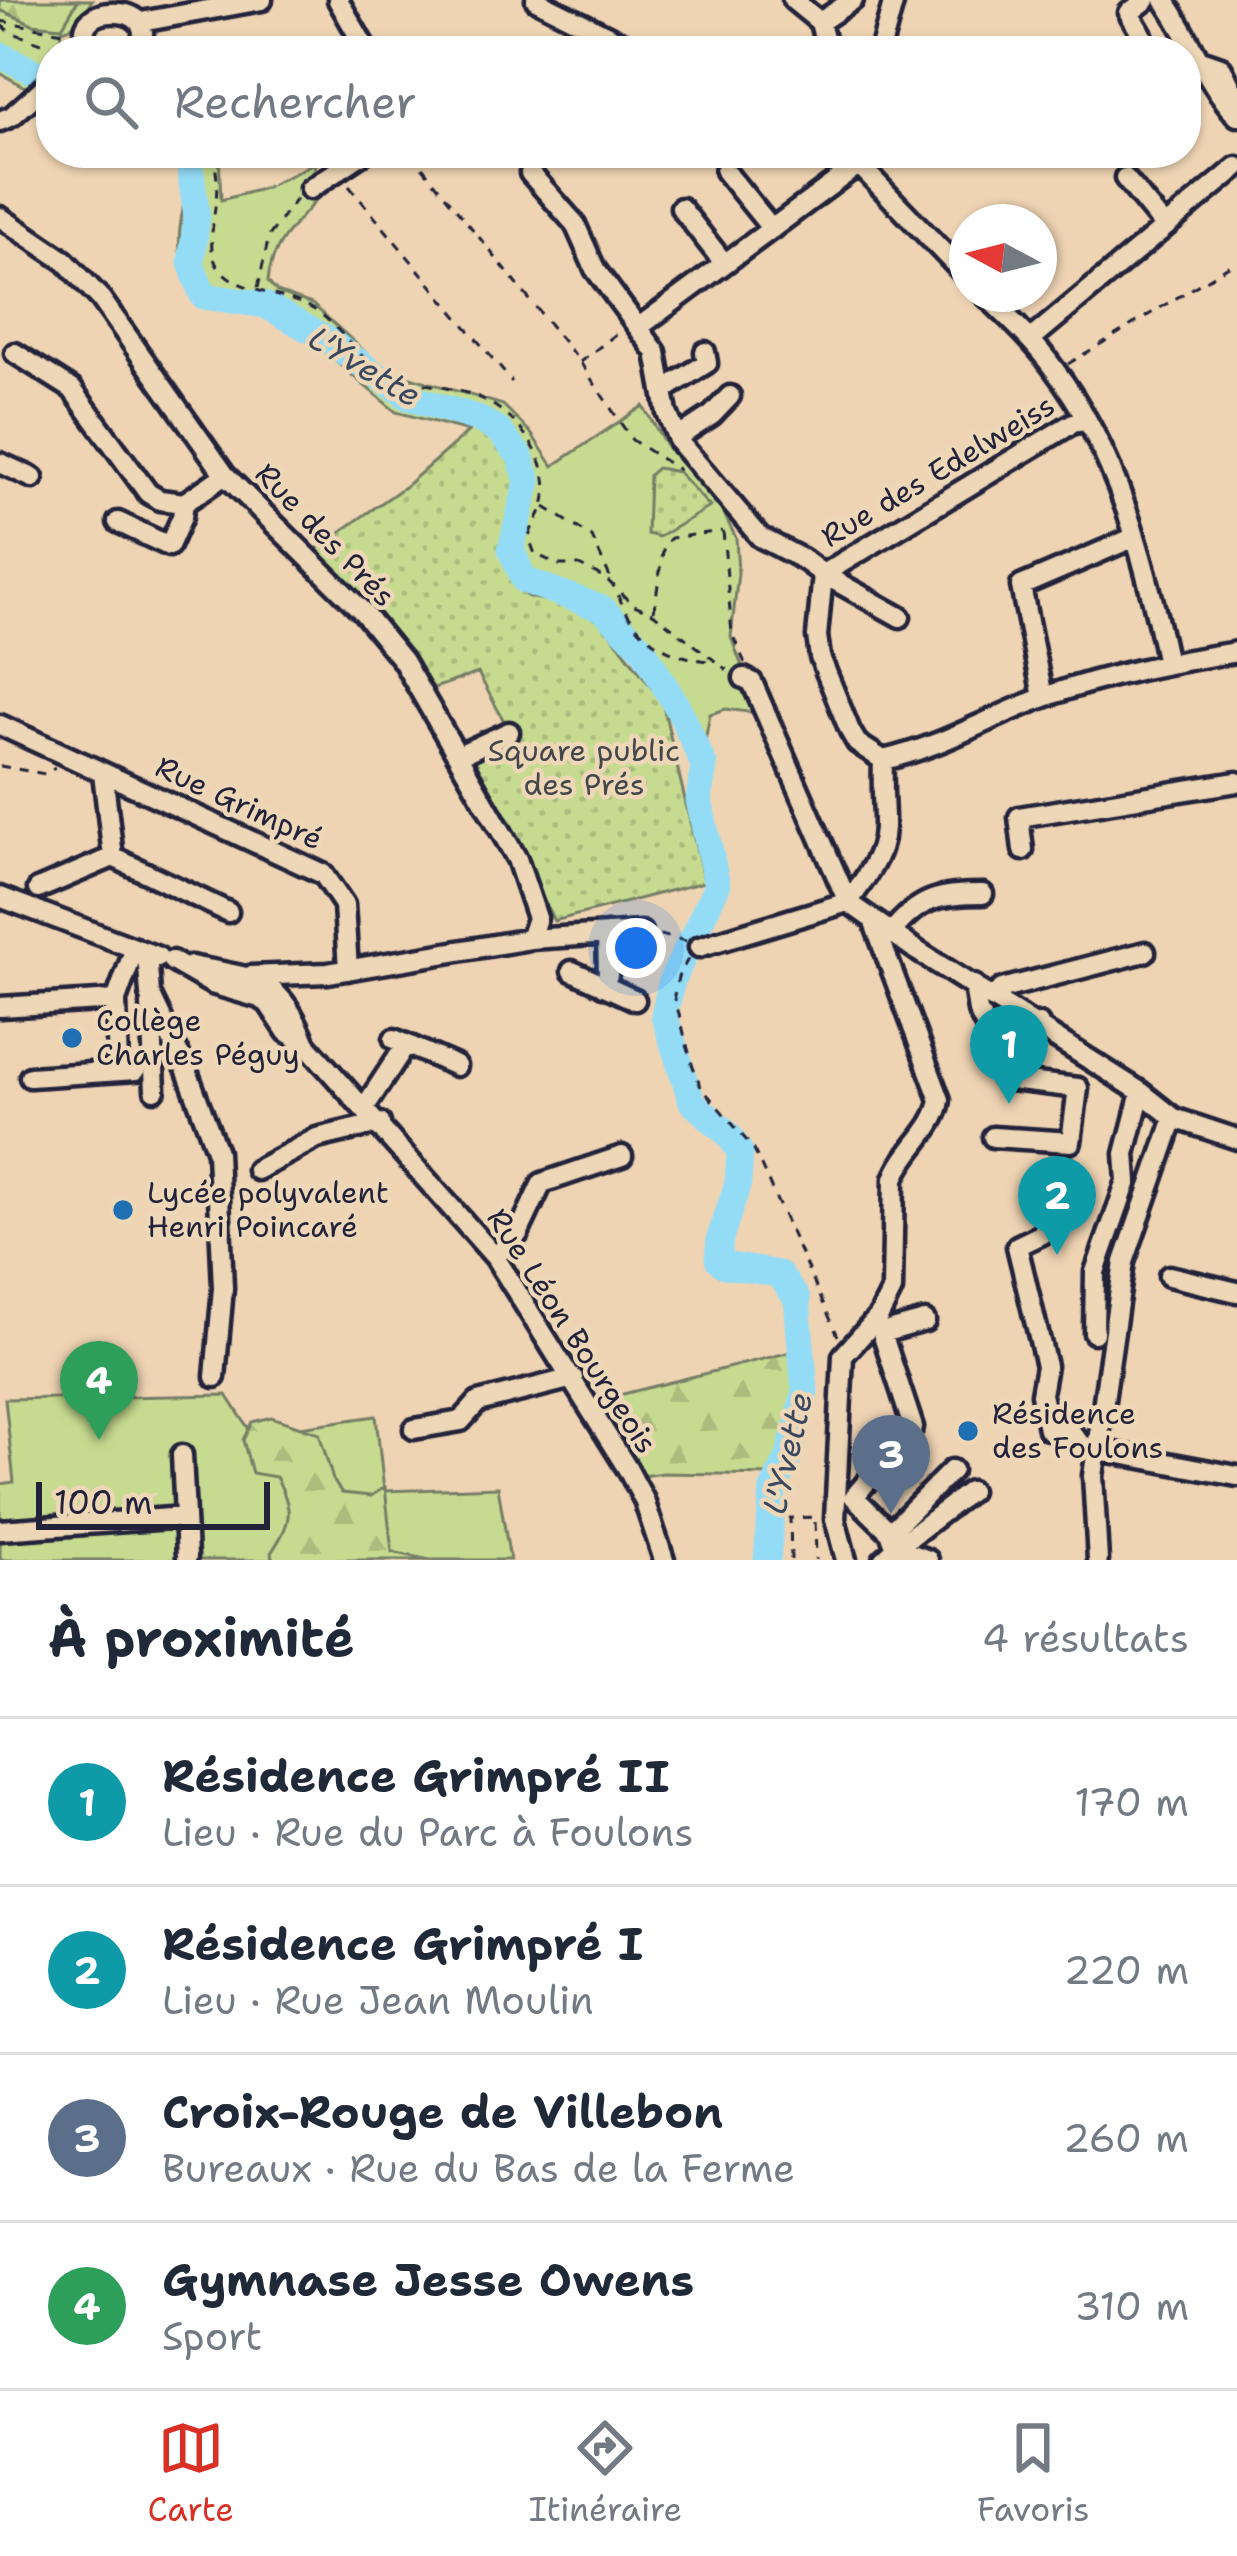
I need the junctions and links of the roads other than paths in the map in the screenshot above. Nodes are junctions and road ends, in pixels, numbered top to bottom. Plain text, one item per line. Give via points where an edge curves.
1 (262, 0) edge
2 (338, 0) edge
3 (536, 0) edge
4 (793, 0) edge
5 (854, 0) edge
6 (895, 0) edge
7 (1146, 0) edge
8 (1164, 0) edge
9 (103, 2) edge
10 (141, 22) junction
11 (820, 22) junction
12 (87, 36) edge
13 (142, 36) edge
14 (358, 36) edge
15 (608, 36) edge
16 (823, 36) edge
17 (884, 36) edge
18 (1142, 36) edge
19 (1187, 36) edge
20 (1201, 68) edge
21 (36, 94) edge
22 (1235, 114) edge
23 (0, 121) edge
24 (1237, 167) edge
25 (341, 168) edge
26 (843, 168) edge
27 (862, 168) edge
28 (725, 171) dead end
29 (530, 173) dead end
30 (1125, 178) dead end
31 (310, 189) road end
32 (681, 208) dead end
33 (0, 217) edge
34 (1165, 227) junction
35 (772, 229) junction
36 (949, 258) edge
37 (724, 263) junction
38 (1003, 312) edge
39 (637, 323) junction
40 (1031, 339) junction
41 (15, 352) dead end
42 (705, 352) dead end
43 (664, 390) junction
44 (730, 396) dead end
45 (1084, 421) junction
46 (677, 438) junction
47 (0, 463) edge
48 (225, 475) junction
49 (33, 478) dead end
50 (184, 503) junction
51 (118, 522) dead end
52 (1135, 537) junction
53 (823, 574) junction
54 (900, 617) dead end
55 (1237, 652) edge
56 (1167, 663) junction
57 (744, 678) road end
58 (1043, 697) junction
59 (0, 725) edge
60 (509, 732) dead end
61 (459, 755) junction
62 (884, 760) junction
63 (103, 773) junction
64 (1237, 782) edge
65 (1023, 850) dead end
66 (112, 857) junction
67 (38, 889) dead end
68 (982, 893) dead end
69 (0, 897) edge
70 (848, 902) junction
71 (228, 912) dead end
72 (873, 920) junction
73 (641, 932) dead end
74 (891, 932) junction
75 (608, 934) junction
76 (530, 939) junction
77 (699, 947) road end
78 (141, 951) junction
79 (1145, 952) dead end
80 (172, 961) junction
81 (338, 971) junction
82 (572, 971) dead end
83 (290, 975) junction
84 (250, 976) junction
85 (603, 986) junction
86 (974, 986) junction
87 (150, 994) junction
88 (992, 997) junction
89 (116, 1000) junction
90 (635, 1000) dead end
91 (281, 1005) junction
92 (0, 1007) edge
93 (1039, 1024) junction
94 (997, 1048) dead end
95 (456, 1066) dead end
96 (30, 1077) dead end
97 (154, 1090) dead end
98 (1142, 1092) junction
99 (365, 1107) junction
100 (1174, 1118) junction
101 (380, 1123) junction
102 (993, 1137) dead end
103 (1237, 1138) edge
104 (622, 1156) dead end
105 (1066, 1167) dead end
106 (257, 1170) dead end
107 (495, 1257) junction
108 (1169, 1276) dead end
109 (1237, 1292) edge
110 (925, 1321) dead end
111 (1094, 1333) dead end
112 (214, 1377) dead end
113 (573, 1378) junction
114 (414, 1429) dead end
115 (1099, 1450) junction
116 (182, 1454) dead end
117 (952, 1470) dead end
118 (1237, 1476) edge
119 (970, 1491) dead end
120 (185, 1517) junction
121 (0, 1529) edge
122 (890, 1547) edge
123 (187, 1557) dead end
124 (664, 1560) edge
125 (846, 1560) edge
126 (928, 1560) edge
127 (1098, 1560) edge

1 - 10 street
2 - 14 street
3 - 15 street
4 - 11 street
5 - 11 street
6 - 17 street
7 - 18 street via 1129,13
8 - 19 street
9 - 10 street via 122,4
9 - 12 street via 89,15
10 - 13 street
11 - 16 street
20 - 22 street
21 - 23 street
24 - 34 street
25 - 31 street
26 - 35 street
27 - 36 street
28 - 35 street
29 - 39 street via 574,224 595,269
30 - 34 street
32 - 37 street
33 - 48 street, Rue des Prés via 65,261 101,299
34 - 40 street
35 - 37 street
37 - 39 street
38 - 40 street
39 - 43 street via 656,352
40 - 45 street
41 - 50 street via 72,389 148,494
42 - 43 street via 707,363
43 - 46 street
44 - 46 street
45 - 52 street
45 - 53 street, Rue des Edelweiss
46 - 53 street via 760,537
47 - 49 street
48 - 50 street
48 - 61 street, Rue des Prés via 363,612
50 - 51 street via 169,546
52 - 56 street
52 - 58 street via 1022,586
53 - 54 street
53 - 62 street via 820,657 850,731
55 - 56 street
56 - 58 street
57 - 70 street
58 - 62 street
59 - 63 street, Rue Grimpré
60 - 61 street
61 - 76 street, Rue des Prés via 517,860 537,918
62 - 70 street via 886,836
63 - 66 street
63 - 81 street, Rue Grimpré via 322,874 344,905
64 - 65 street via 1019,817
66 - 67 street
66 - 71 street
68 - 74 street via 910,908
69 - 78 street
70 - 72 street
70 - 77 street
72 - 74 street
72 - 125 street via 940,1100 894,1179 892,1290 843,1356 835,1519
73 - 75 street
74 - 86 street
75 - 76 street
75 - 85 street
76 - 81 street
78 - 80 street
78 - 87 street
78 - 89 street
79 - 88 street
80 - 84 street
80 - 91 street via 212,984
81 - 83 street
81 - 91 street
82 - 85 street
83 - 84 street
83 - 91 street
84 - 91 street
85 - 90 street
86 - 88 street
86 - 94 street
87 - 97 street
87 - 112 street via 217,1152 223,1288
88 - 93 street
89 - 92 street
89 - 96 street via 127,1071
91 - 99 street, Rue Léon Bourgeois
93 - 98 street
93 - 102 street via 1002,1079 1078,1088 1071,1142
95 - 99 street via 400,1041
98 - 100 street
98 - 111 street via 1125,1154 1127,1181 1095,1272
99 - 101 street, Rue Léon Bourgeois
100 - 103 street
100 - 115 street via 1124,1262
101 - 106 street via 317,1138
101 - 107 street, Rue Léon Bourgeois
104 - 107 street via 542,1184 518,1234
105 - 115 street via 1042,1234 1017,1246 1046,1366 1048,1429 1068,1428 1081,1445
107 - 113 street, Rue Léon Bourgeois
108 - 109 street
110 - 122 street via 882,1333 913,1426 854,1497
113 - 114 street via 478,1402 461,1421
113 - 124 street, Rue Léon Bourgeois via 644,1500
115 - 118 street
115 - 127 street
116 - 120 street
117 - 122 street
119 - 122 street
120 - 121 street via 73,1532
120 - 123 street
122 - 126 street

